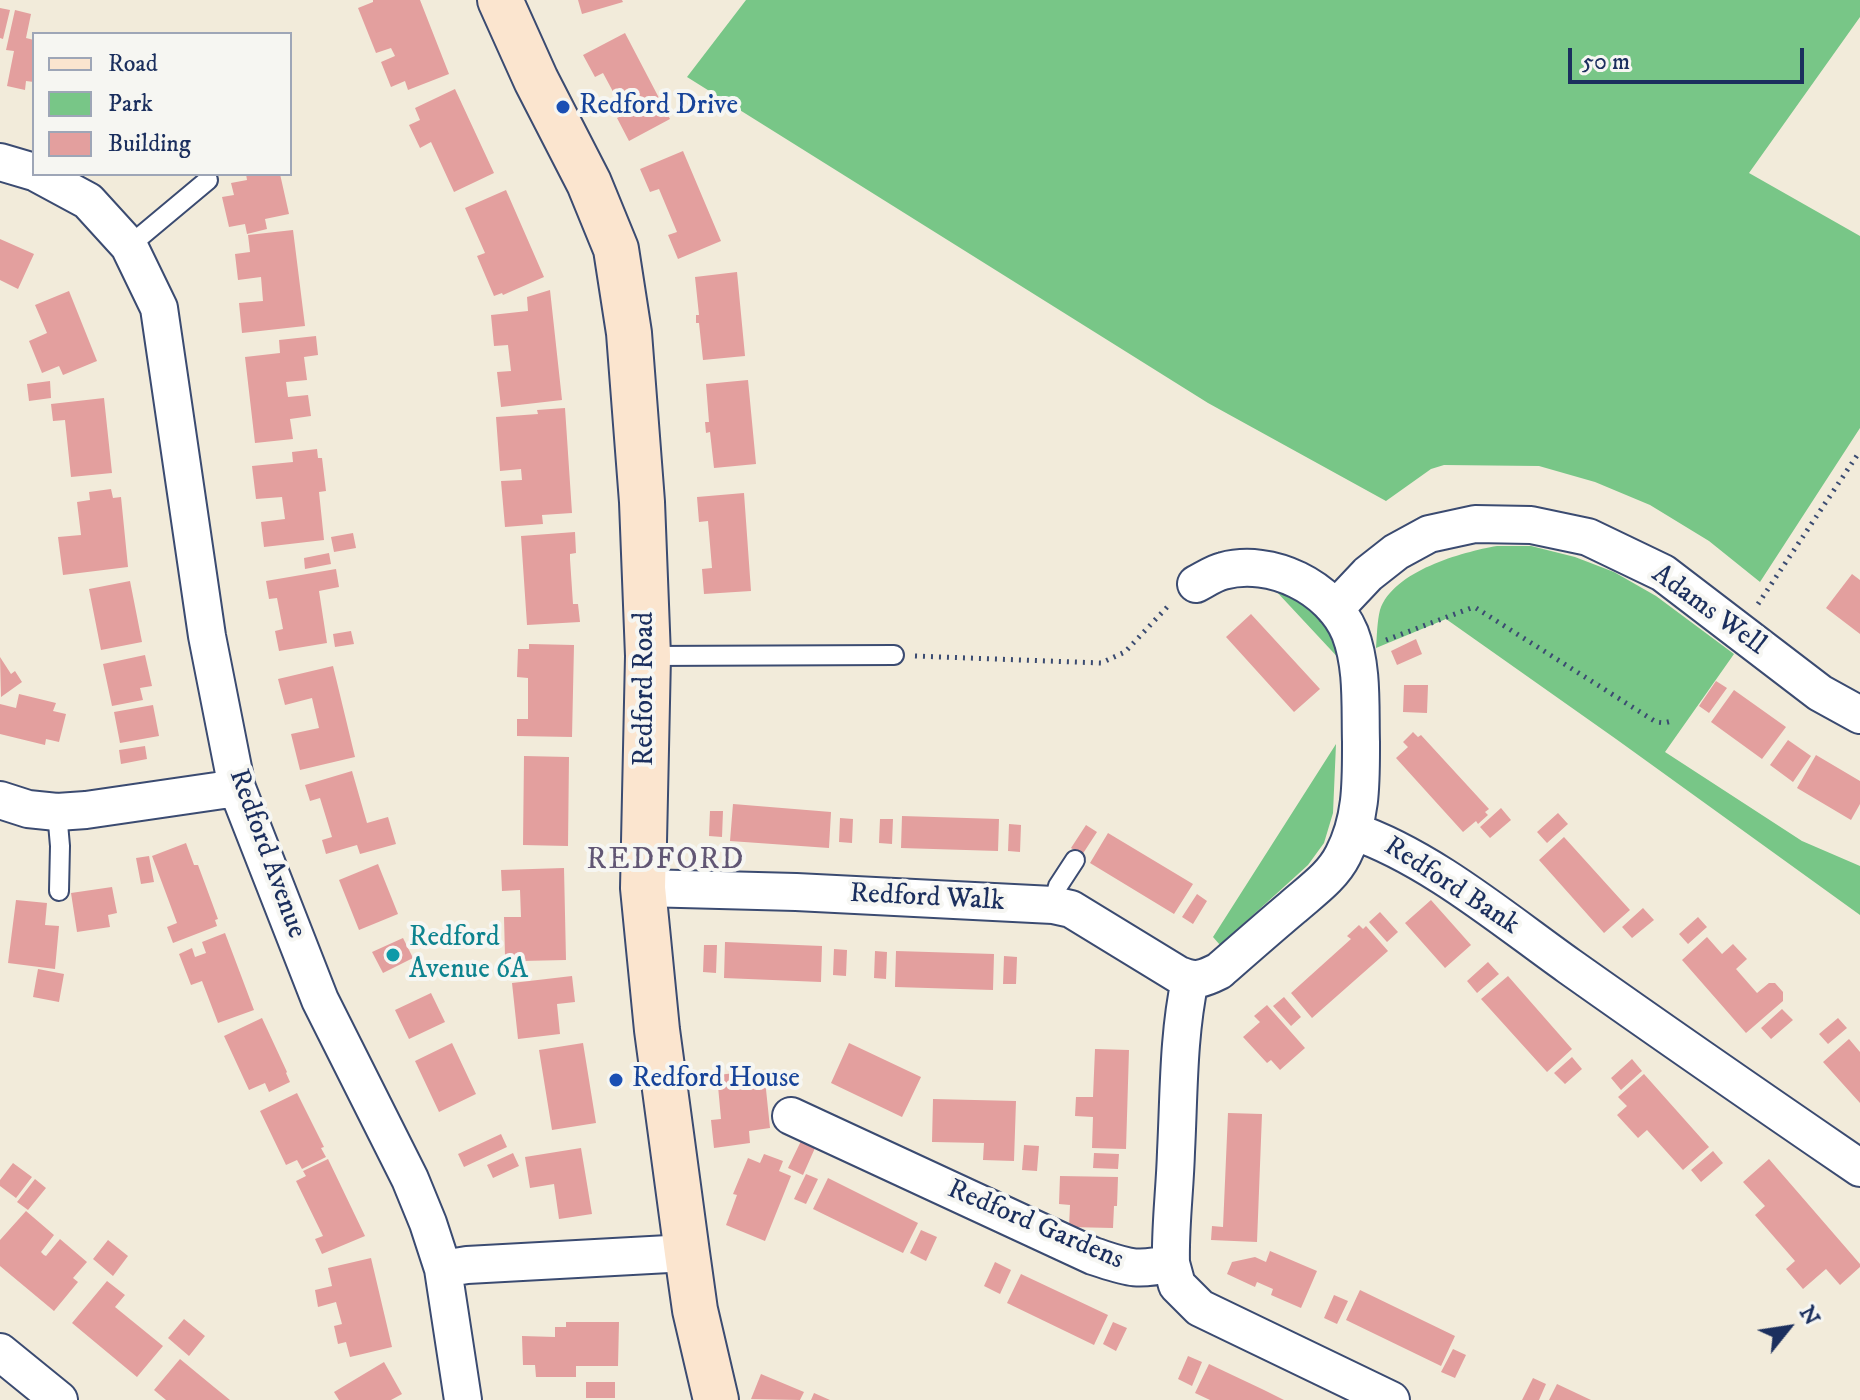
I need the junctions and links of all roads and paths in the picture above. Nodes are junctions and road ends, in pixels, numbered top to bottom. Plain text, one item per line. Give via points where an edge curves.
1 (500, 0) edge
2 (0, 162) edge
3 (32, 172) edge
4 (42, 176) edge
5 (208, 180) dead end
6 (129, 246) junction
7 (1860, 451) edge
8 (1196, 584) joint
9 (1335, 609) junction
10 (1740, 632) junction
11 (1355, 651) junction
12 (894, 655) joint
13 (648, 656) junction
14 (1860, 715) edge
15 (1672, 721) dead end
16 (237, 788) junction
17 (0, 800) edge
18 (57, 812) junction
19 (1353, 831) junction
20 (1075, 860) dead end
21 (643, 888) junction
22 (59, 891) dead end
23 (1053, 905) junction
24 (1190, 980) junction
25 (791, 1114) dead end
26 (1860, 1168) edge
27 (687, 1253) junction
28 (1171, 1263) junction
29 (443, 1269) junction
30 (0, 1352) edge
31 (59, 1400) edge
32 (463, 1400) edge
33 (716, 1400) edge
34 (1391, 1400) edge

1 - 13 main road, Redford Road via 616,249 629,333
2 - 3 street, Redford Avenue
4 - 6 street, Redford Avenue via 88,201
5 - 6 lane
6 - 16 street, Redford Avenue via 159,308 207,636
7 - 10 path
8 - 9 street, Redford Bank via 1221,571 1274,571 1301,582
8 - 12 path via 1179,594 1125,652 1101,663
9 - 10 street, Adams Well via 1368,574 1429,534 1475,524 1531,525 1588,537 1663,573
9 - 11 street, Redford Bank
10 - 14 street, Adams Well via 1820,693
11 - 15 path via 1476,608 1656,722
11 - 19 street, Redford Bank via 1362,786
12 - 13 lane
13 - 21 main road, Redford Road
16 - 18 street
16 - 29 street, Redford Avenue via 320,1000 410,1179
17 - 18 street
18 - 22 lane
19 - 24 street via 1328,876 1219,971
19 - 26 street, Redford Bank via 1401,850 1457,886
20 - 23 lane
21 - 23 street, Redford Walk
21 - 27 main road, Redford Road
23 - 24 street, Redford Walk via 1071,909
24 - 28 street via 1182,1026
25 - 28 street, Redford Gardens via 1093,1256 1131,1269
27 - 29 street
27 - 33 main road, Redford Road
28 - 34 street via 1177,1285 1200,1308
29 - 32 street, Redford Avenue
30 - 31 street

